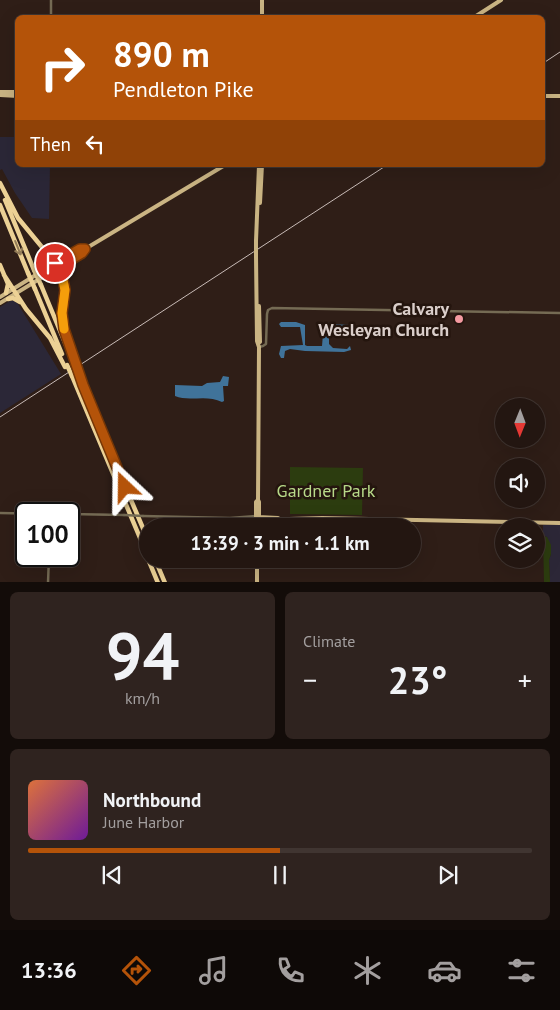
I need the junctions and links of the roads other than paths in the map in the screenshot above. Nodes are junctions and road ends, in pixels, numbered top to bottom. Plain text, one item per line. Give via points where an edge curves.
1 (51, 0) edge
2 (262, 0) edge
3 (501, 0) edge
4 (51, 15) edge
5 (262, 15) edge
6 (478, 15) edge
7 (0, 94) edge
8 (15, 94) edge
9 (545, 97) edge
10 (560, 97) edge
11 (222, 167) edge
12 (260, 167) edge
13 (0, 183) edge
14 (0, 187) edge
15 (0, 205) edge
16 (85, 249) junction
17 (74, 252) junction
18 (47, 254) junction
19 (0, 265) edge
20 (62, 265) junction
21 (55, 267) junction
22 (4, 276) junction
23 (64, 282) junction
24 (13, 288) junction
25 (6, 293) junction
26 (16, 294) junction
27 (0, 297) edge
28 (8, 299) junction
29 (21, 302) junction
30 (0, 303) edge
31 (560, 313) edge
32 (258, 345) junction
33 (74, 361) junction
34 (66, 366) junction
35 (0, 513) edge
36 (15, 513) edge
37 (80, 514) edge
38 (238, 518) edge
39 (238, 518) edge
40 (258, 518) joint
41 (139, 519) edge
42 (421, 521) edge
43 (560, 523) edge
44 (139, 537) edge
45 (48, 567) edge
46 (152, 568) edge
47 (159, 568) edge
48 (257, 568) edge
49 (48, 582) edge
50 (158, 582) edge
51 (165, 582) edge
52 (257, 582) edge

1 - 4 street
2 - 5 main road
3 - 6 main road
7 - 8 main road
9 - 10 main road
11 - 16 main road
12 - 32 main road, bridge
13 - 18 highway via 20,221
14 - 33 highway, bridge
15 -> 34 highway, bridge
16 - 17 main road
16 - 20 main road
17 - 18 highway via 56,260
17 - 21 main road
18 - 21 highway
19 - 22 highway
20 - 21 main road
20 - 23 highway
21 - 23 highway
21 - 24 main road
21 - 26 main road
22 - 24 highway
22 - 25 highway via 8,284
23 - 33 highway via 63,326
24 - 25 main road
24 - 26 highway
25 - 27 main road
26 - 28 main road
26 - 29 highway
28 - 29 highway
28 - 30 main road
29 - 34 highway via 50,338
31 - 32 street via 271,308 266,314 266,344
32 - 40 main road
33 - 41 highway, bridge
34 - 44 highway, bridge
35 - 36 street
37 - 38 street, bridge
39 - 40 street, bridge
42 - 43 main road
45 - 49 street
46 - 50 highway
47 - 51 highway
48 - 52 main road

